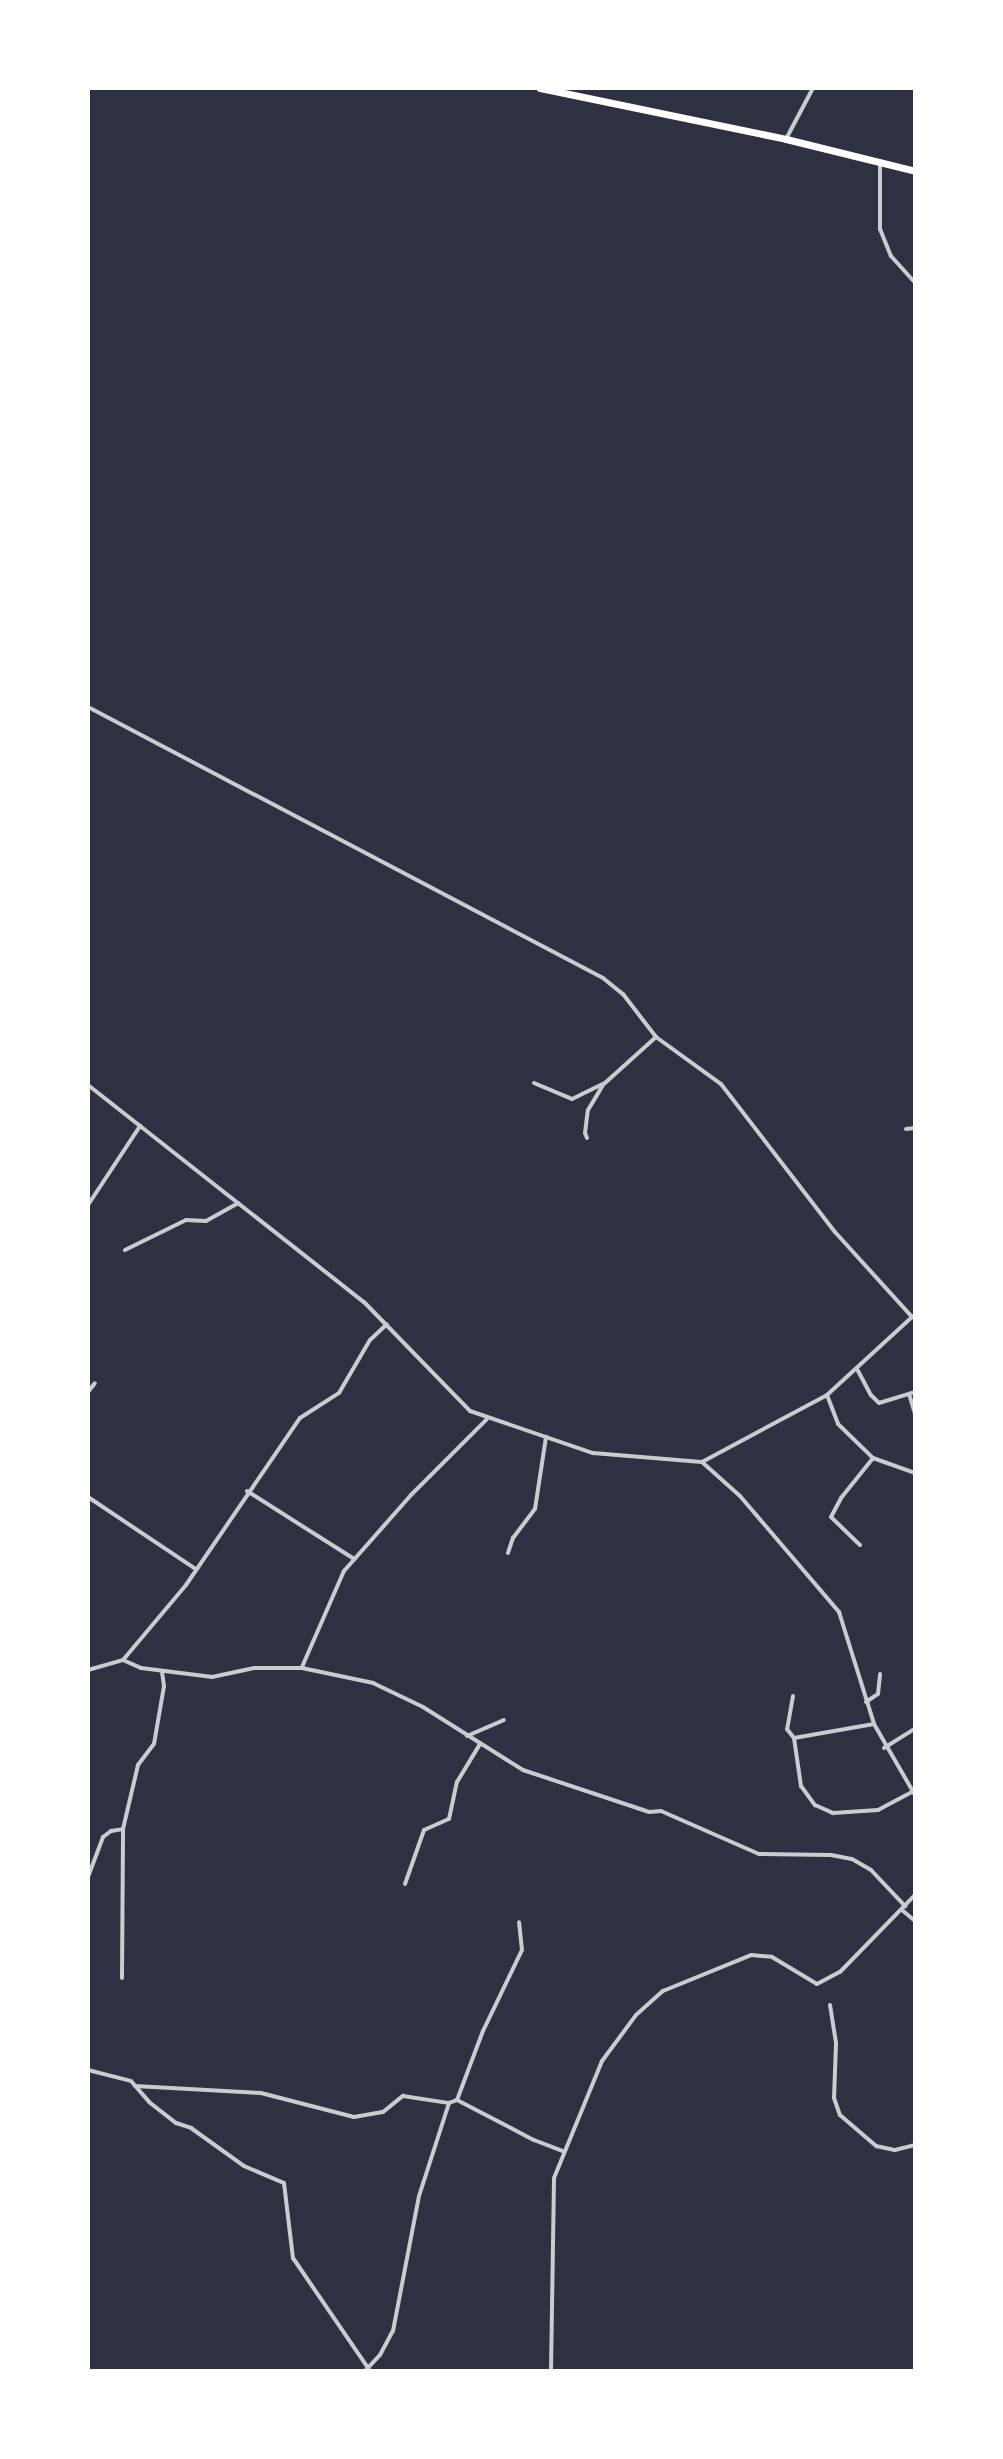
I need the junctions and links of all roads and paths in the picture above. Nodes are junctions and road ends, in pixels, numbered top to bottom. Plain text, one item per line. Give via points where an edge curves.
1 (540, 88) edge
2 (813, 88) edge
3 (786, 139) junction
4 (880, 160) junction
5 (915, 171) edge
6 (915, 283) edge
7 (88, 707) edge
8 (656, 1037) junction
9 (534, 1083) dead end
10 (605, 1083) junction
11 (88, 1085) edge
12 (140, 1126) junction
13 (915, 1128) edge
14 (906, 1129) dead end
15 (587, 1138) dead end
16 (238, 1203) junction
17 (88, 1205) edge
18 (125, 1250) dead end
19 (913, 1316) edge
20 (387, 1324) junction
21 (857, 1369) junction
22 (95, 1383) dead end
23 (88, 1392) edge
24 (915, 1392) edge
25 (909, 1394) junction
26 (827, 1395) junction
27 (915, 1414) edge
28 (487, 1419) junction
29 (546, 1437) junction
30 (873, 1458) junction
31 (702, 1462) junction
32 (915, 1473) edge
33 (247, 1491) junction
34 (88, 1497) edge
35 (860, 1545) dead end
36 (508, 1553) dead end
37 (354, 1559) junction
38 (194, 1568) junction
39 (123, 1660) junction
40 (89, 1668) edge
41 (302, 1668) junction
42 (162, 1671) junction
43 (880, 1674) dead end
44 (793, 1696) dead end
45 (866, 1702) junction
46 (504, 1720) dead end
47 (874, 1724) junction
48 (915, 1729) edge
49 (467, 1736) junction
50 (794, 1738) junction
51 (480, 1744) junction
52 (884, 1748) junction
53 (914, 1793) edge
54 (123, 1829) junction
55 (88, 1877) edge
56 (405, 1884) dead end
57 (915, 1895) edge
58 (904, 1908) junction
59 (915, 1921) edge
60 (519, 1922) dead end
61 (122, 1978) dead end
62 (830, 2005) dead end
63 (88, 2070) edge
64 (135, 2086) junction
65 (457, 2100) junction
66 (449, 2103) junction
67 (915, 2145) edge
68 (563, 2151) junction
69 (368, 2370) edge
70 (551, 2371) edge

1 - 3 main road
2 - 3 street
3 - 4 main road
4 - 5 main road
4 - 6 street via 880,229 891,256
7 - 8 street via 603,978 623,994
8 - 10 street
8 - 19 street via 721,1084 835,1232
9 - 10 street via 572,1099
10 - 15 street via 588,1110
11 - 12 street
12 - 16 street
12 - 17 street
13 - 14 street
16 - 18 street via 206,1221 186,1220
16 - 20 street
19 - 21 street
20 - 28 street via 460,1404
20 - 33 street via 370,1340 339,1393 300,1418
21 - 25 street via 879,1403
21 - 26 street
22 - 23 street
24 - 25 street
25 - 27 street
26 - 30 street via 838,1424
26 - 31 street
28 - 29 street
28 - 37 street
29 - 31 street via 618,1458
29 - 36 street via 533,1514
30 - 32 street
30 - 35 street via 831,1517
31 - 45 street via 748,1505 839,1612
33 - 37 street
33 - 38 street
34 - 38 street
37 - 41 street
38 - 39 street via 186,1585
39 - 40 street
39 - 42 street
41 - 42 street via 254,1668 212,1677
41 - 49 street via 373,1683
42 - 54 street via 154,1744 138,1765
43 - 45 street via 878,1694
44 - 50 street via 787,1729
45 - 47 street
46 - 49 street
47 - 50 street
47 - 52 street
48 - 52 street
49 - 51 street
50 - 53 street via 801,1786 815,1805 833,1813 878,1810
51 - 56 street via 457,1782 449,1819 424,1830
51 - 58 street via 523,1770 649,1812 661,1811 759,1854 852,1859 871,1870
52 - 53 street
54 - 55 street via 103,1837
54 - 61 street
57 - 58 street
58 - 59 street
58 - 68 street via 840,1972 817,1984 772,1957 751,1955 663,1991 636,2015 602,2061
60 - 65 street via 522,1950
62 - 67 street via 836,2044 834,2098 840,2115 876,2146 895,2150
63 - 64 street
64 - 66 street via 261,2093 354,2117 383,2112 403,2096
64 - 69 street via 176,2123 244,2166 284,2183 293,2258
65 - 66 street
65 - 68 street
66 - 69 street via 419,2196 393,2331
68 - 70 street via 554,2178

